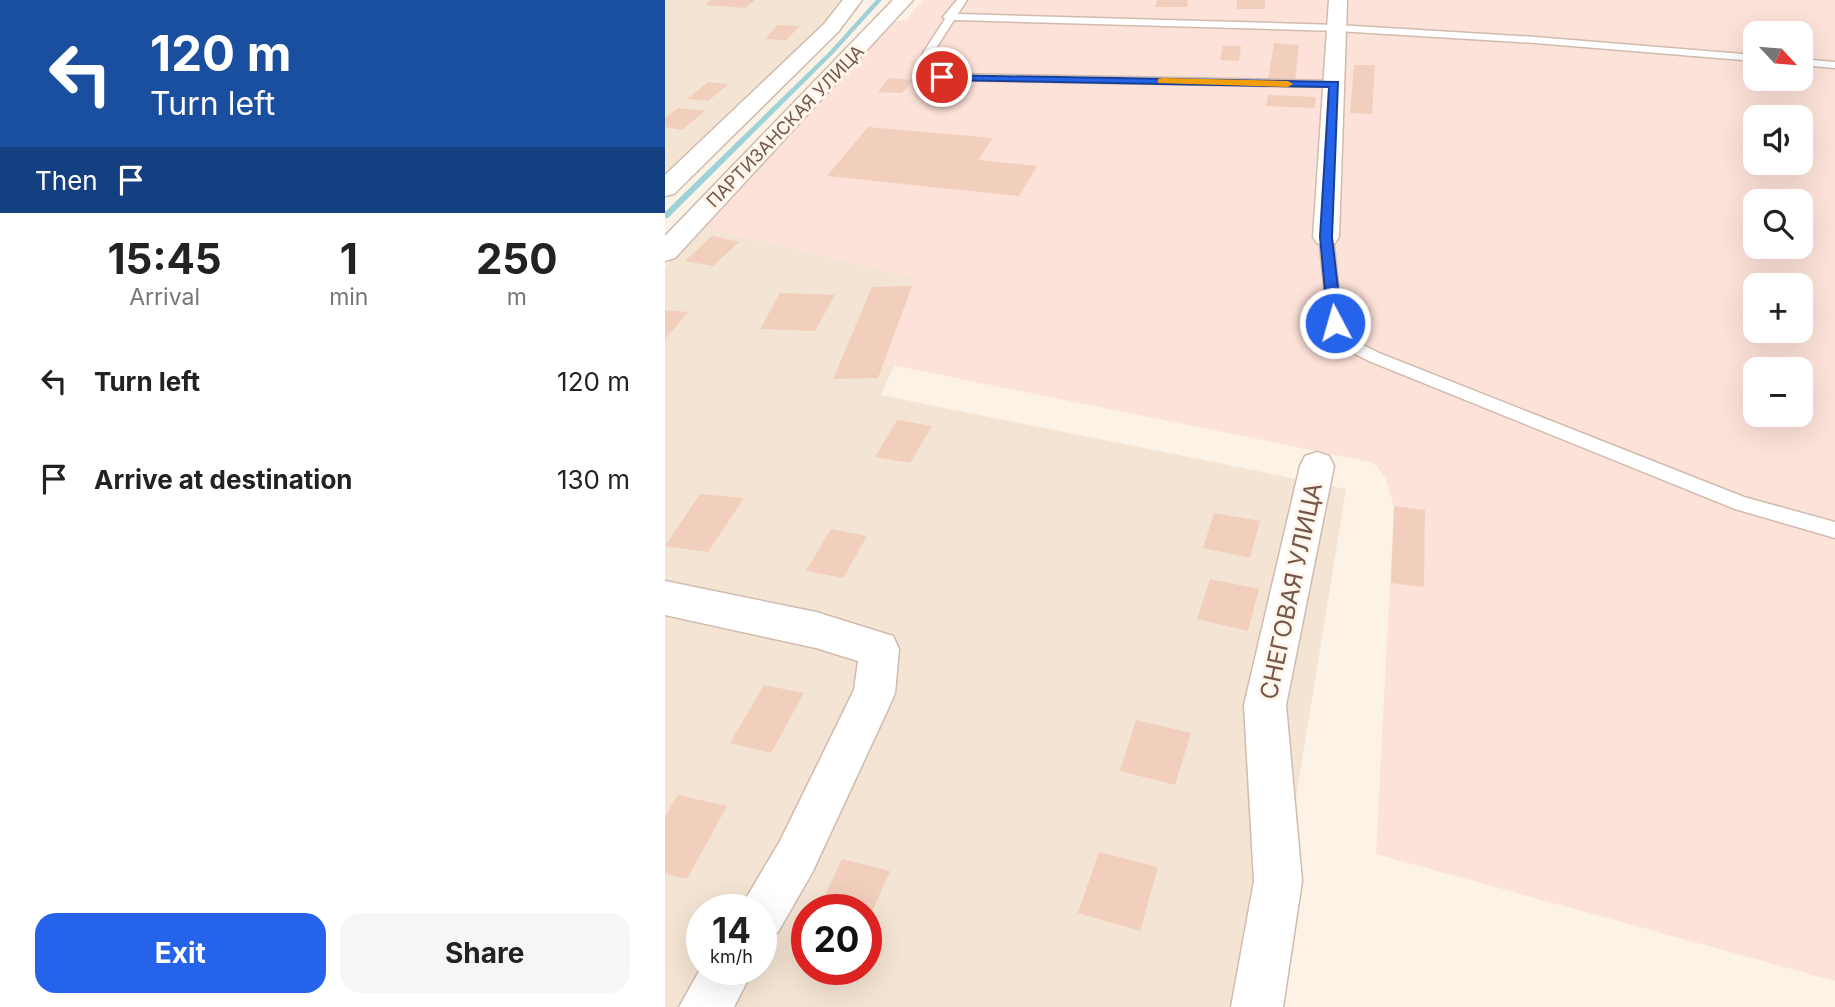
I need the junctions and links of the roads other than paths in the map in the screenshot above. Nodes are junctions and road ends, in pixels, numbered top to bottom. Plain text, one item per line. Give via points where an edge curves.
1 (853, 0) edge
2 (904, 0) edge
3 (962, 0) edge
4 (1338, 0) edge
5 (949, 17) junction
6 (1338, 28) junction
7 (1743, 57) edge
8 (1813, 63) edge
9 (1835, 65) edge
10 (1335, 85) junction
11 (665, 189) edge
12 (1326, 237) joint
13 (665, 252) edge
14 (1317, 466) dead end
15 (1835, 530) edge
16 (665, 598) edge
17 (774, 894) edge
18 (719, 985) edge
19 (705, 1007) edge
20 (1257, 1007) edge

1 - 11 street, ПАРТИЗАНСКАЯ УЛИЦА via 831,28
2 - 13 street, ПАРТИЗАНСКАЯ УЛИЦА
3 - 5 lane
4 - 6 street
5 - 6 lane
5 - 10 lane via 923,69 942,77
6 - 7 lane
6 - 10 street
8 - 9 lane
10 - 12 street
12 - 15 lane via 1335,323 1346,342 1741,504
14 - 20 street, СНЕГОВАЯ УЛИЦА via 1265,705 1279,881
16 - 17 street via 816,630 879,649 874,693
18 - 19 street

